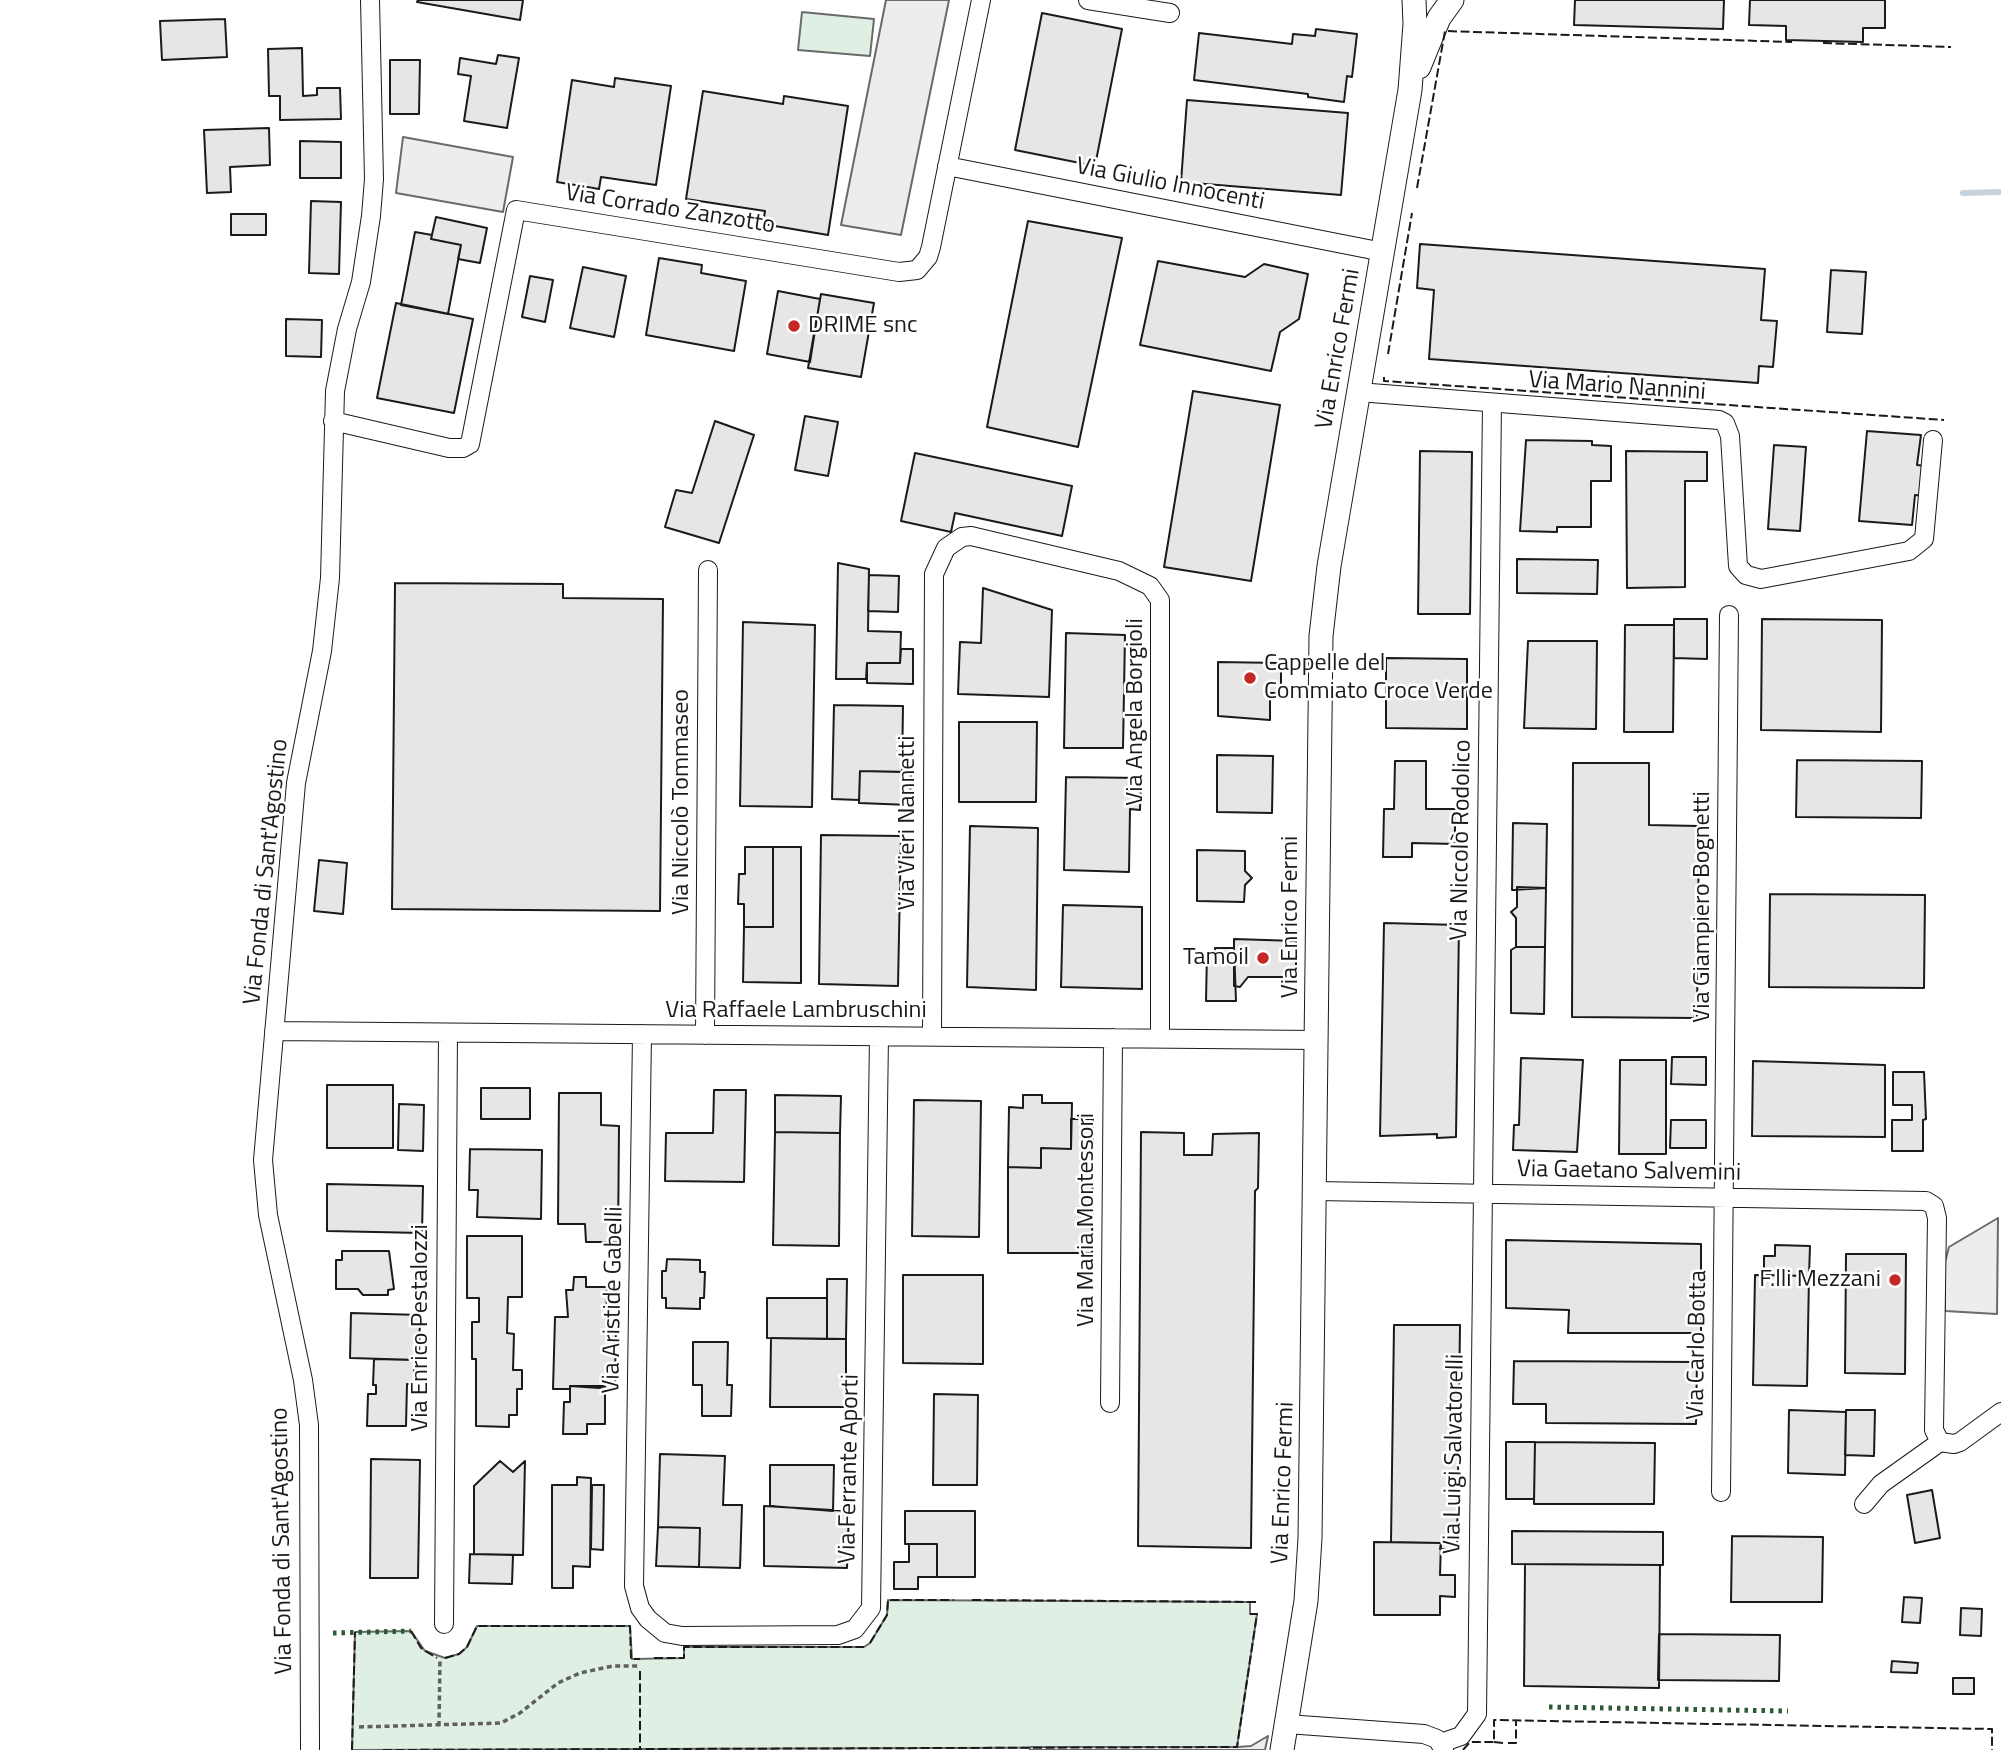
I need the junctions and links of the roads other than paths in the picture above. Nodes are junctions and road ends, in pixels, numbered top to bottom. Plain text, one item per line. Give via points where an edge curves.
1 (370, 0) edge
2 (981, 0) edge
3 (1088, 0) edge
4 (1413, 0) edge
5 (1452, 0) edge
6 (1170, 13) dead end
7 (1410, 90) junction
8 (947, 166) junction
9 (1383, 252) junction
10 (1357, 392) junction
11 (1492, 403) junction
12 (333, 421) junction
13 (1933, 440) dead end
14 (708, 570) dead end
15 (933, 611) joint
16 (1729, 615) dead end
17 (274, 1031) junction
18 (448, 1032) junction
19 (642, 1034) junction
20 (705, 1035) junction
21 (879, 1036) junction
22 (932, 1037) junction
23 (1113, 1038) junction
24 (1160, 1038) junction
25 (1317, 1040) junction
26 (1315, 1191) junction
27 (1482, 1194) junction
28 (1725, 1198) junction
29 (1110, 1403) dead end
30 (2001, 1412) edge
31 (1940, 1442) junction
32 (1721, 1492) dead end
33 (1864, 1504) dead end
34 (634, 1568) joint
35 (444, 1624) dead end
36 (1287, 1724) junction
37 (1443, 1747) edge
38 (310, 1750) edge
39 (1282, 1750) edge

1 - 12 street, Via Fonda di Sant'Agostino via 371,216 340,360
2 - 8 street, Via Corrado Zanzotto
3 - 6 street
4 - 7 street
5 - 7 street via 1439,18
7 - 9 street, Via Enrico Fermi
8 - 9 street, Via Giulio Innocenti
8 - 12 street, Via Corrado Zanzotto via 928,257 909,272 516,210 470,444 449,448
9 - 10 street, Via Enrico Fermi
10 - 11 street, Via Mario Nannini
10 - 25 street, Via Enrico Fermi via 1329,566 1321,650
11 - 13 street, Via Mario Nannini via 1725,423 1731,445 1738,566 1746,575 1761,579 1909,551 1924,538
11 - 27 street, Via Niccolò Rodolico
12 - 17 street, Via Fonda di Sant'Agostino via 330,578 322,651 296,783
14 - 20 street, Via Niccolò Tommaseo
15 - 22 street, Via Vieri Nannetti
15 - 24 street, Via Angela Borgioli via 939,558 954,541 971,536 1119,571 1142,580 1156,593 1162,629
16 - 28 street, Via Giampiero Bognetti
17 - 18 street, Via Raffaele Lambruschini
17 - 38 street, Via Fonda di Sant'Agostino via 263,1179 309,1425
18 - 19 street, Via Raffaele Lambruschini
18 - 35 street, Via Enrico Pestalozzi
19 - 20 street, Via Raffaele Lambruschini
19 - 34 street, Via Aristide Gabelli
20 - 21 street, Via Raffaele Lambruschini
21 - 22 street, Via Raffaele Lambruschini
21 - 34 street, Via Ferrante Aporti via 871,1608 855,1629 838,1635 673,1635 657,1627 640,1608
22 - 23 street, Via Raffaele Lambruschini
23 - 24 street, Via Raffaele Lambruschini
23 - 29 street, Via Maria Montessori
24 - 25 street, Via Raffaele Lambruschini
25 - 26 street, Via Enrico Fermi
26 - 27 street, Via Gaetano Salvemini
26 - 36 street, Via Enrico Fermi via 1310,1538 1306,1601
27 - 28 street, Via Gaetano Salvemini
27 - 37 street, Via Luigi Salvatorelli via 1477,1714 1461,1736
28 - 31 street, Via Gaetano Salvemini via 1931,1203 1936,1212 1934,1430
28 - 32 street, Via Carlo Botta
30 - 31 street via 1960,1442
31 - 33 street via 1881,1484
36 - 37 street via 1432,1735
36 - 39 street, Via Enrico Fermi

